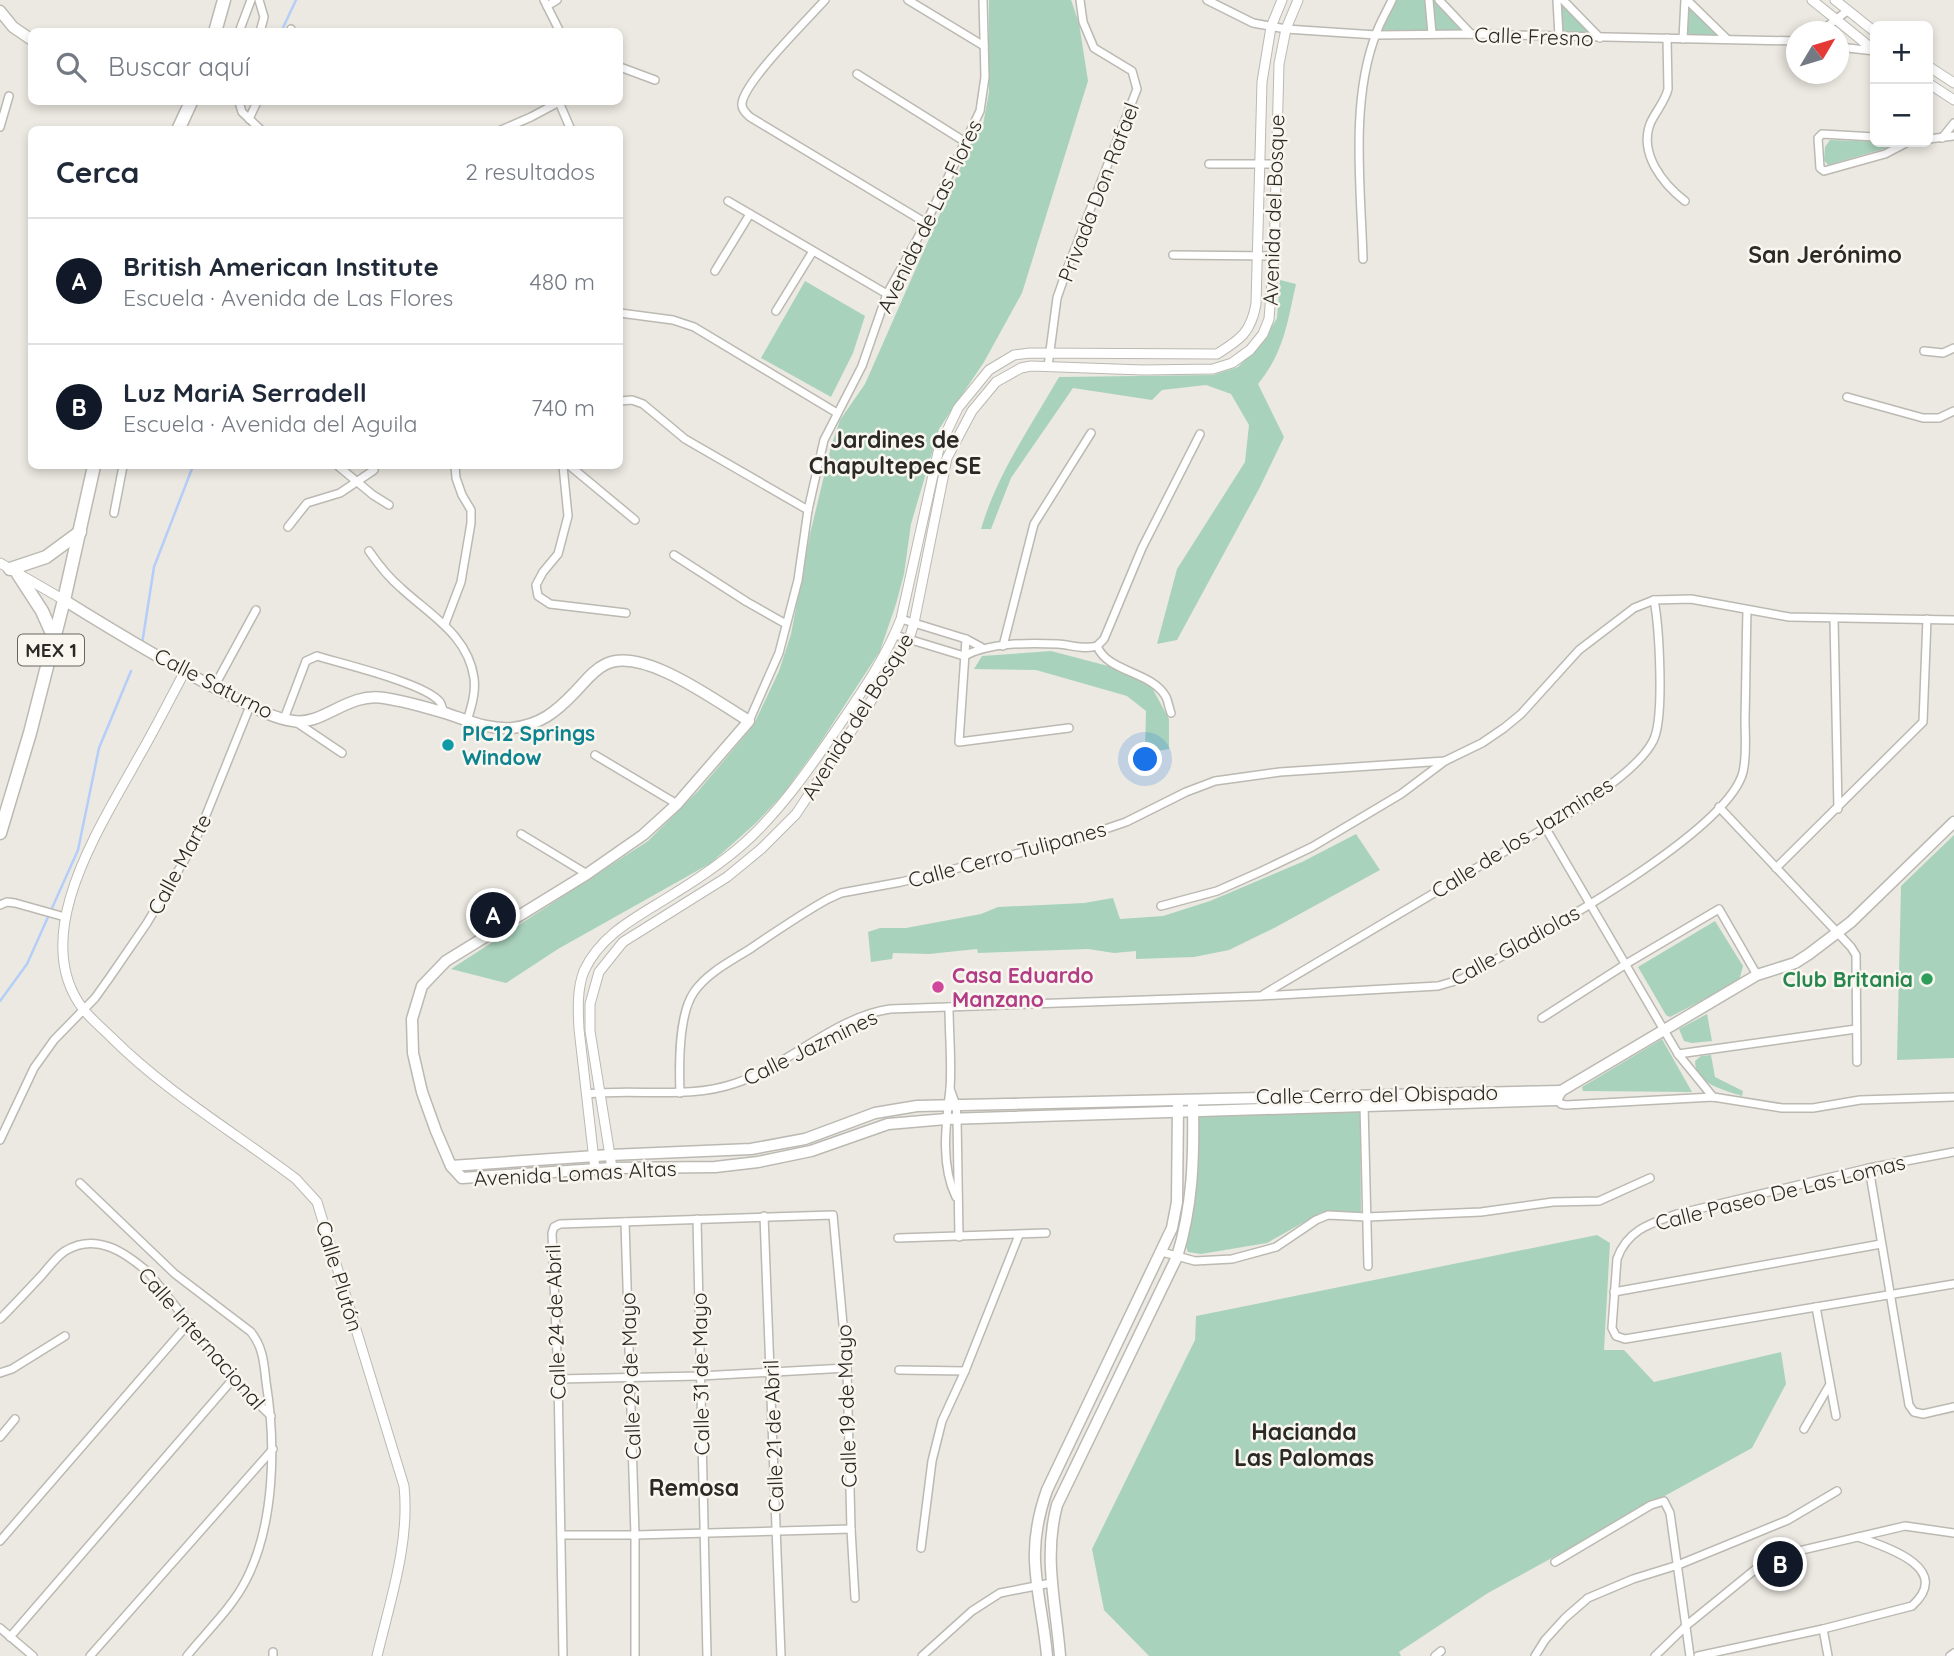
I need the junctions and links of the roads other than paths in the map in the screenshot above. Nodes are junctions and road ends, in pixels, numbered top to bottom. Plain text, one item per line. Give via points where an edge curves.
1 (224, 0) edge
2 (251, 0) edge
3 (259, 0) edge
4 (557, 0) edge
5 (825, 0) edge
6 (908, 0) edge
7 (983, 0) edge
8 (1080, 0) edge
9 (1207, 0) edge
10 (1282, 0) edge
11 (1298, 0) edge
12 (1392, 0) edge
13 (1429, 0) edge
14 (1439, 0) edge
15 (1557, 0) edge
16 (1563, 0) edge
17 (1686, 0) edge
18 (1812, 0) edge
19 (1835, 0) edge
20 (545, 3) edge
21 (1847, 10) junction
22 (0, 11) edge
23 (1836, 20) junction
24 (1271, 27) junction
25 (216, 28) edge
26 (240, 28) edge
27 (261, 28) edge
28 (558, 28) edge
29 (1870, 28) edge
30 (1286, 29) junction
31 (1432, 34) junction
32 (1471, 34) junction
33 (1376, 35) junction
34 (1559, 36) junction
35 (28, 37) edge
36 (1601, 38) junction
37 (1667, 38) junction
38 (1683, 39) junction
39 (1726, 39) junction
40 (1786, 41) edge
41 (984, 46) junction
42 (1870, 47) edge
43 (1849, 48) edge
44 (1870, 50) edge
45 (623, 67) edge
46 (1933, 69) edge
47 (857, 74) dead end
48 (655, 80) dead end
49 (1954, 83) edge
50 (1930, 84) edge
51 (9, 96) dead end
52 (1954, 100) edge
53 (190, 105) edge
54 (240, 105) edge
55 (256, 105) edge
56 (553, 105) edge
57 (560, 105) edge
58 (249, 119) junction
59 (1954, 123) edge
60 (180, 126) edge
61 (257, 126) edge
62 (510, 126) edge
63 (569, 126) edge
64 (0, 127) edge
65 (1954, 136) edge
66 (1870, 137) edge
67 (1942, 138) junction
68 (1933, 139) edge
69 (967, 143) junction
70 (1898, 147) edge
71 (1209, 164) dead end
72 (1259, 164) junction
73 (1277, 164) junction
74 (728, 201) dead end
75 (1685, 201) dead end
76 (750, 214) junction
77 (926, 223) junction
78 (813, 251) junction
79 (1257, 254) junction
80 (1173, 255) dead end
81 (1274, 256) junction
82 (1363, 259) dead end
83 (715, 271) dead end
84 (887, 294) junction
85 (776, 312) dead end
86 (623, 313) edge
87 (1954, 348) edge
88 (1923, 351) dead end
89 (1050, 352) junction
90 (1048, 366) junction
91 (1847, 397) dead end
92 (623, 401) edge
93 (1954, 411) edge
94 (838, 413) junction
95 (1091, 433) dead end
96 (1200, 434) dead end
97 (93, 469) edge
98 (122, 469) edge
99 (342, 469) edge
100 (454, 469) edge
101 (563, 469) edge
102 (574, 469) edge
103 (374, 470) dead end
104 (359, 481) junction
105 (389, 505) dead end
106 (808, 510) junction
107 (114, 513) dead end
108 (635, 520) dead end
109 (288, 527) dead end
110 (80, 532) junction
111 (369, 551) dead end
112 (674, 555) dead end
113 (9, 569) edge
114 (64, 600) junction
115 (1654, 600) junction
116 (256, 610) dead end
117 (1747, 611) junction
118 (626, 613) dead end
119 (901, 619) junction
120 (1835, 619) junction
121 (1927, 619) junction
122 (1953, 622) edge
123 (914, 623) junction
124 (445, 624) junction
125 (786, 624) junction
126 (895, 635) junction
127 (54, 638) junction
128 (909, 639) junction
129 (966, 639) junction
130 (1003, 646) junction
131 (1097, 646) junction
132 (981, 647) junction
133 (964, 656) junction
134 (185, 671) junction
135 (214, 687) junction
136 (250, 706) junction
137 (444, 713) junction
138 (1171, 713) dead end
139 (290, 721) junction
140 (467, 721) junction
141 (749, 721) junction
142 (1069, 728) dead end
143 (342, 753) dead end
144 (595, 755) dead end
145 (1445, 761) junction
146 (677, 804) junction
147 (1719, 807) junction
148 (1838, 809) junction
149 (1954, 822) edge
150 (1545, 827) junction
151 (0, 833) edge
152 (521, 834) dead end
153 (1776, 868) junction
154 (587, 874) junction
155 (1591, 903) junction
156 (0, 905) edge
157 (1161, 906) dead end
158 (65, 918) junction
159 (1838, 933) junction
160 (1626, 964) junction
161 (1757, 975) junction
162 (1260, 996) junction
163 (949, 1007) junction
164 (84, 1010) junction
165 (1542, 1018) dead end
166 (1664, 1029) junction
167 (1856, 1029) junction
168 (1678, 1054) junction
169 (1857, 1062) dead end
170 (601, 1092) junction
171 (680, 1093) junction
172 (587, 1094) junction
173 (1556, 1094) junction
174 (1713, 1097) junction
175 (1954, 1097) edge
176 (1178, 1098) junction
177 (1193, 1098) junction
178 (951, 1105) junction
179 (1364, 1105) junction
180 (1194, 1111) junction
181 (1178, 1112) junction
182 (952, 1119) junction
183 (0, 1139) edge
184 (1954, 1152) edge
185 (610, 1155) junction
186 (593, 1156) junction
187 (948, 1164) junction
188 (959, 1164) junction
189 (452, 1166) junction
190 (612, 1168) junction
191 (1869, 1168) junction
192 (595, 1169) junction
193 (1650, 1178) dead end
194 (80, 1183) dead end
195 (956, 1196) junction
196 (833, 1215) joint
197 (764, 1216) junction
198 (1367, 1217) junction
199 (697, 1219) junction
200 (625, 1222) junction
201 (1046, 1233) dead end
202 (1019, 1235) junction
203 (958, 1237) junction
204 (898, 1238) dead end
205 (1881, 1244) junction
206 (1162, 1252) junction
207 (1177, 1257) junction
208 (161, 1261) junction
209 (1368, 1266) dead end
210 (149, 1273) junction
211 (1954, 1284) edge
212 (1614, 1292) junction
213 (1889, 1296) junction
214 (1816, 1307) junction
215 (0, 1319) edge
216 (189, 1323) junction
217 (65, 1335) dead end
218 (847, 1368) junction
219 (899, 1370) dead end
220 (965, 1371) junction
221 (771, 1372) junction
222 (0, 1373) edge
223 (700, 1376) junction
224 (630, 1378) junction
225 (233, 1379) junction
226 (558, 1379) junction
227 (1829, 1386) junction
228 (1954, 1407) edge
229 (272, 1416) junction
230 (1836, 1416) dead end
231 (15, 1419) dead end
232 (1804, 1429) dead end
233 (0, 1437) edge
234 (273, 1448) junction
235 (1837, 1491) dead end
236 (776, 1529) junction
237 (851, 1529) junction
238 (704, 1533) junction
239 (1954, 1533) edge
240 (561, 1535) junction
241 (635, 1535) junction
242 (1857, 1537) junction
243 (0, 1541) edge
244 (921, 1548) dead end
245 (1555, 1562) dead end
246 (1678, 1565) junction
247 (1051, 1583) junction
248 (1035, 1584) junction
249 (855, 1598) dead end
250 (1687, 1625) junction
251 (0, 1628) edge
252 (1823, 1629) junction
253 (10, 1637) junction
254 (1047, 1653) edge
255 (1061, 1655) edge
256 (33, 1656) edge
257 (90, 1656) edge
258 (187, 1656) edge
259 (377, 1656) edge
260 (563, 1656) edge
261 (635, 1656) edge
262 (707, 1656) edge
263 (780, 1656) edge
264 (922, 1656) edge
265 (1535, 1656) edge
266 (1655, 1656) edge
267 (1690, 1656) edge
268 (1698, 1656) edge
269 (1828, 1656) edge

1 - 25 main road
2 - 26 street
3 - 27 street via 264,17
4 - 20 street
5 - 77 street via 757,76 742,102 743,110
6 - 41 street
7 - 41 street, Avenida de Las Flores
8 - 89 street, Privada Don Rafael via 1094,48 1132,71 1137,89 1066,272
9 - 24 street, Calle Fresno
10 - 24 street, Avenida del Bosque
11 - 30 street, Avenida del Bosque
12 - 33 street
13 - 31 street
14 - 32 street
15 - 34 street
16 - 36 street
17 - 38 street
17 - 39 street
18 - 23 street
19 - 21 street
20 - 28 street
21 - 23 street
21 - 29 street
22 - 35 main road
23 - 42 street
24 - 30 street, Calle Fresno
24 - 72 street, Avenida del Bosque via 1262,82
30 - 33 street, Calle Fresno
30 - 73 street, Avenida del Bosque via 1277,91
31 - 32 street, Calle Fresno
31 - 33 street, Calle Fresno
32 - 34 street, Calle Fresno
33 - 82 street via 1360,114
34 - 36 street, Calle Fresno
36 - 37 street, Calle Fresno
37 - 38 street, Calle Fresno
37 - 75 street via 1667,96 1650,125 1649,152 1669,188
38 - 39 street, Calle Fresno
39 - 40 street, Calle Fresno
41 - 69 street, Avenida de Las Flores via 981,111
43 - 44 street
45 - 48 street
46 - 49 street
47 - 69 street
50 - 52 street
51 - 64 street
53 - 60 main road
54 - 58 street
55 - 58 street
56 - 62 street
57 - 63 street
58 - 61 street
59 - 67 street
65 - 67 street
66 - 70 street via 1822,134 1818,138 1820,169 1824,172
67 - 68 street
69 - 77 street, Avenida de Las Flores
71 - 72 street
72 - 73 street
72 - 79 street, Avenida del Bosque
73 - 81 street, Avenida del Bosque
74 - 76 street
76 - 78 street
76 - 83 street
77 - 84 street, Avenida de Las Flores
78 - 84 street
78 - 85 street
79 - 80 street
79 - 81 street
79 - 89 street, Avenida del Bosque via 1253,323 1239,341 1217,354
81 - 90 street, Avenida del Bosque via 1269,319 1250,350 1232,363 1213,369
84 - 94 street, Avenida de Las Flores via 862,366
86 - 94 street via 694,327
87 - 88 street via 1943,353
89 - 90 street, Privada Don Rafael
89 - 119 street, Avenida del Bosque via 1014,355 989,370 958,408 939,448
90 - 123 street, Avenida del Bosque via 1020,368 996,382 972,411 947,458
91 - 93 street via 1923,418 1939,418
92 - 106 street via 643,404 685,439
94 - 106 street, Avenida de Las Flores via 824,440
95 - 130 street via 1034,524
96 - 131 street
97 - 110 main road, MEX 1
98 - 107 street
99 - 104 street
100 - 124 street via 471,510 471,523 461,582
101 - 118 street via 568,516 558,554 536,585 538,596 550,604
102 - 108 street
103 - 104 street
104 - 105 street
104 - 109 street via 340,493 307,503
106 - 125 street, Avenida de Las Flores
110 - 113 main road via 46,557
110 - 114 main road, MEX 1
111 - 124 street via 399,587
112 - 125 street
113 - 114 street
113 - 127 main road via 35,600
114 - 127 main road, MEX 1
114 - 134 main road, Calle Saturno
115 - 117 street via 1691,599
115 - 145 street via 1634,608 1579,650 1504,728
115 - 150 street, Calle de los Jazmines via 1659,622 1659,724 1653,743 1615,782
116 - 135 street
117 - 120 street
117 - 147 street, Calle Gladiolas via 1743,771 1739,784
119 - 123 street
119 - 126 street, Avenida del Bosque
120 - 121 street
120 - 148 street
121 - 122 street
121 - 148 street via 1923,722
123 - 128 street, Avenida del Bosque
123 - 129 street
124 - 140 street via 463,649 474,679
125 - 141 street, Avenida de Las Flores via 779,653
126 - 128 street
126 - 172 street, Avenida del Bosque via 869,683 796,786 752,836 619,928 592,958 583,973 578,1009
127 - 151 main road, MEX 1
128 - 133 street
128 - 170 street, Avenida del Bosque via 796,814 727,877 623,942 606,961 590,1004
129 - 132 street
129 - 133 street
130 - 131 street
130 - 132 street
131 - 138 street via 1106,658 1156,686
132 - 133 street
133 - 142 street via 959,742
134 - 135 main road, Calle Saturno
134 - 158 street, Calle Plutón via 77,873
135 - 136 main road, Calle Saturno
136 - 139 main road, Calle Saturno
136 - 164 street, Calle Marte via 191,849 147,923
137 - 139 main road, Calle Saturno via 364,696 315,718
137 - 139 street via 440,702 410,684 317,656 306,661
137 - 140 main road, Calle Saturno
139 - 143 street
140 - 141 main road, Calle Saturno via 509,728 538,722 555,713 595,671 614,661 666,670
141 - 146 main road, Avenida de Las Flores
144 - 146 street
145 - 157 street via 1401,794 1312,847 1217,891
145 - 171 street, Calle Cerro Tulipanes via 1215,781 1091,834 834,896 719,969 692,993 682,1034
146 - 154 main road, Avenida de Las Flores via 643,835
147 - 153 street
147 - 155 street, Calle Gladiolas via 1670,852
148 - 153 street
149 - 159 main road
150 - 155 street
150 - 162 street, Calle de los Jazmines
152 - 154 street
153 - 159 street
154 - 189 main road, Avenida de Las Flores via 446,961 422,986 412,1019 413,1053 422,1092
155 - 160 street
155 - 162 street, Calle Gladiolas via 1449,984
156 - 158 street via 7,902
158 - 164 street, Calle Plutón via 63,951 68,978
159 - 161 main road via 1795,963
159 - 167 street via 1856,955
160 - 161 street via 1719,909
160 - 165 street
160 - 166 street
161 - 166 main road
162 - 163 street, Calle Gladiolas
163 - 171 street, Calle Jazmines via 878,1011 763,1073 723,1088
163 - 178 street
164 - 183 street, Calle Marte via 34,1068
164 - 259 street, Calle Plutón via 131,1057 296,1179 317,1202 404,1486 405,1533
166 - 168 street
166 - 173 main road
167 - 168 street
167 - 169 street
168 - 174 street
170 - 171 street, Calle Jazmines
170 - 172 street, Calle Jazmines
170 - 185 street, Avenida del Bosque
172 - 186 street, Avenida del Bosque
173 - 174 street, Calle Cerro del Obispado via 1566,1105
173 - 177 main road, Calle Cerro del Obispado
173 - 179 main road, Calle Cerro del Obispado
174 - 175 street, Calle Cerro del Obispado via 1782,1108
176 - 177 main road, Avenida Lomas Altas
176 - 178 main road, Avenida Lomas Altas
176 - 181 main road
177 - 180 main road
178 - 182 street
178 - 185 main road, Avenida Lomas Altas via 889,1110 805,1139 751,1149
179 - 180 main road, Calle Cerro del Obispado
179 - 198 street
180 - 181 main road, Avenida Lomas Altas
180 - 207 main road via 1192,1200
181 - 182 main road, Avenida Lomas Altas
181 - 206 main road via 1177,1202
182 - 187 street
182 - 188 street
182 - 190 main road, Avenida Lomas Altas via 888,1125 758,1163
184 - 191 street, Calle Paseo De Las Lomas
185 - 186 main road, Avenida Lomas Altas
185 - 190 street, Avenida del Bosque
186 - 189 main road, Avenida Lomas Altas
186 - 192 street, Avenida del Bosque
187 - 188 street
187 - 195 street
188 - 195 street
189 - 192 main road, Avenida Lomas Altas via 461,1178
190 - 192 main road, Avenida Lomas Altas
191 - 205 street
191 - 212 street, Calle Paseo De Las Lomas via 1649,1224 1620,1249
193 - 198 street via 1599,1202
194 - 208 street
195 - 203 street
196 - 197 street, Calle 24 de Abril
196 - 218 street, Calle 19 de Mayo
197 - 199 street, Calle 24 de Abril
197 - 221 street, Calle 21 de Abril
198 - 207 street via 1328,1215 1276,1247 1232,1259
198 - 209 street
199 - 200 street, Calle 24 de Abril
199 - 223 street, Calle 31 de Mayo
200 - 224 street, Calle 29 de Mayo
200 - 226 street, Calle 24 de Abril via 554,1227
201 - 202 street
202 - 203 street
202 - 220 street
203 - 204 street
205 - 212 street
205 - 213 street
206 - 207 street
206 - 248 main road via 1047,1490 1036,1527
207 - 247 main road via 1057,1505 1051,1530
208 - 210 street
208 - 229 street via 258,1341
210 - 215 street, Calle Internacional via 111,1247 79,1244 63,1252
210 - 216 street, Calle Internacional
211 - 213 street
212 - 214 street, Calle Paseo De Las Lomas via 1612,1328 1616,1336 1625,1339
213 - 214 street
213 - 228 street via 1909,1405 1923,1414
214 - 227 street
216 - 225 street, Calle Internacional
216 - 243 street
217 - 222 street
218 - 221 street
218 - 237 street, Calle 19 de Mayo
219 - 220 street
220 - 244 street via 942,1421 932,1461
221 - 223 street
221 - 236 street, Calle 21 de Abril
223 - 224 street
223 - 238 street, Calle 31 de Mayo
224 - 226 street
224 - 241 street, Calle 29 de Mayo
225 - 229 street, Calle Internacional
225 - 253 street
226 - 240 street, Calle 24 de Abril
227 - 230 street
227 - 232 street
229 - 234 street
231 - 233 street
234 - 257 street
234 - 258 street via 258,1551 245,1582
235 - 246 street via 1788,1520
236 - 237 street
236 - 238 street
236 - 263 street, Calle 21 de Abril
237 - 249 street, Calle 19 de Mayo
238 - 241 street
238 - 262 street, Calle 31 de Mayo
239 - 242 street via 1905,1526
240 - 241 street
240 - 260 street, Calle 24 de Abril
241 - 261 street, Calle 29 de Mayo
242 - 250 street via 1777,1556
242 - 252 street via 1903,1553 1915,1562 1927,1586 1923,1598 1912,1606
245 - 246 street via 1664,1501 1671,1513
246 - 250 street
246 - 265 street via 1588,1598
247 - 248 street
247 - 255 main road
248 - 254 main road
248 - 264 street via 1000,1593 972,1611
250 - 266 street
250 - 267 street
251 - 253 street
252 - 268 street
252 - 269 street
253 - 256 street
254 - 255 main road

